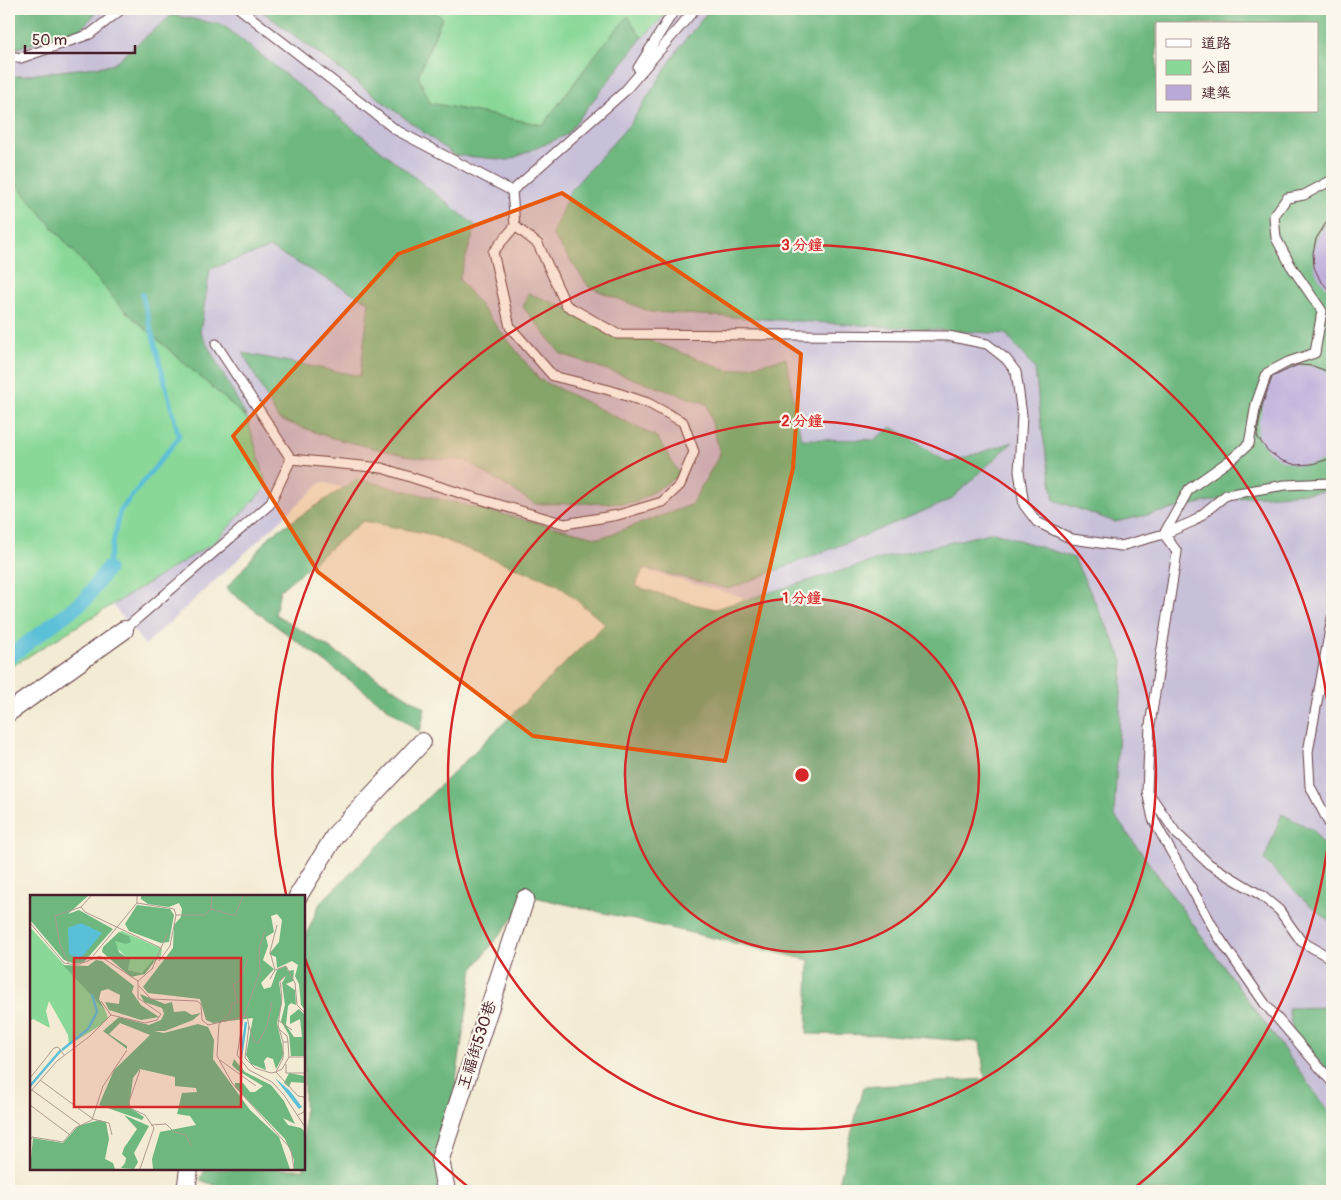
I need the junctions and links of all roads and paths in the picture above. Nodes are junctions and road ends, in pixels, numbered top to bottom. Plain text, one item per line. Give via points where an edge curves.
1 (122, 9) edge
2 (240, 9) edge
3 (675, 9) edge
4 (695, 9) edge
5 (9, 56) edge
6 (624, 92) junction
7 (1332, 180) edge
8 (512, 191) junction
9 (515, 226) junction
10 (216, 344) dead end
11 (291, 459) junction
12 (1332, 483) edge
13 (1164, 534) junction
14 (1332, 618) edge
15 (124, 630) joint
16 (9, 712) edge
17 (422, 742) dead end
18 (1147, 791) junction
19 (1332, 829) edge
20 (299, 895) edge
21 (525, 899) dead end
22 (1332, 960) edge
23 (1332, 1082) edge
24 (189, 1170) edge
25 (186, 1191) edge
26 (446, 1191) edge

1 - 5 lane via 90,34 21,58
2 - 8 lane via 396,130
3 - 6 lane
4 - 6 lane
6 - 8 lane
7 - 13 lane via 1304,195 1287,198 1274,216 1276,238 1322,311 1315,353 1267,373 1256,404 1250,444 1190,489
8 - 9 lane
9 - 11 lane via 494,252 510,327 554,376 648,403 683,422 694,452 680,485 662,502 618,515 565,524 382,468
9 - 13 lane via 538,244 566,305 618,334 948,336 987,344 1016,372 1022,415 1019,471 1024,505 1037,522 1072,539 1121,546
10 - 11 lane
11 - 15 lane via 270,504
12 - 13 lane via 1285,485 1226,495 1194,521
13 - 18 lane via 1177,552 1150,725
14 - 19 lane via 1308,752 1310,786
15 - 16 street
17 - 20 street via 336,834
18 - 22 lane via 1176,833 1209,864 1262,896 1279,910 1301,941
18 - 23 lane via 1153,819 1218,936 1264,1004
21 - 26 street, 王福街530巷 via 440,1159
24 - 25 street

